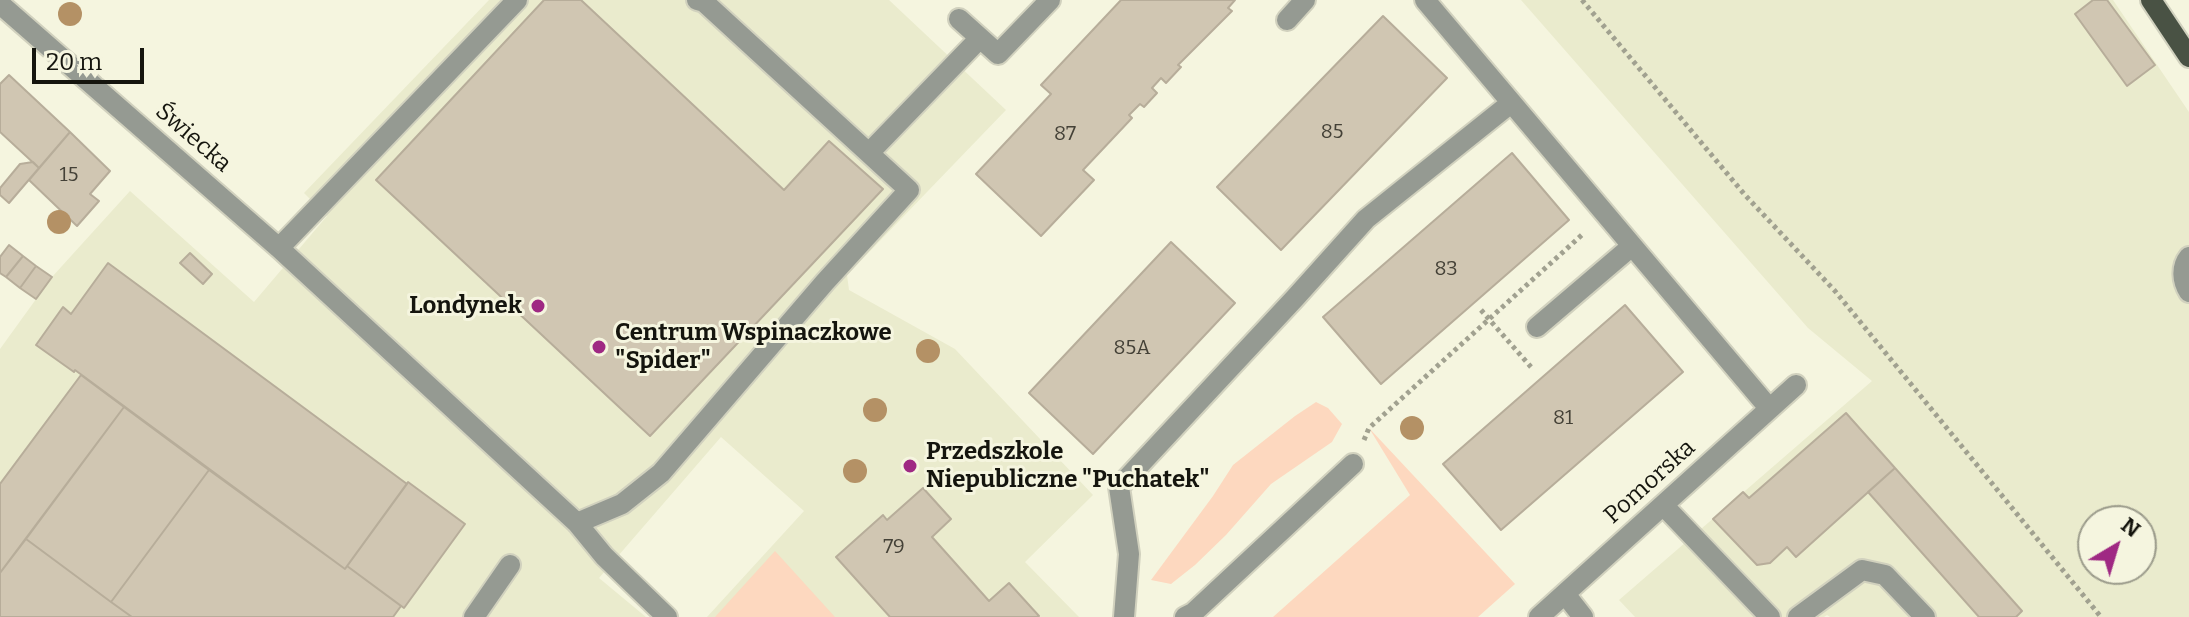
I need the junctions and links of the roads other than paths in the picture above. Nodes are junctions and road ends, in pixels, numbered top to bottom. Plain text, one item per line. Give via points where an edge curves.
1 (517, 0) edge
2 (697, 0) edge
3 (1050, 0) edge
4 (1305, 0) edge
5 (1425, 0) edge
6 (2151, 0) edge
7 (0, 4) edge
8 (959, 19) dead end
9 (1287, 20) dead end
10 (980, 38) junction
11 (2189, 57) edge
12 (1511, 103) junction
13 (869, 153) junction
14 (1632, 246) junction
15 (279, 248) junction
16 (2189, 257) edge
17 (2189, 292) edge
18 (1537, 327) dead end
19 (1796, 385) dead end
20 (1769, 408) junction
21 (1353, 464) dead end
22 (1663, 505) junction
23 (577, 523) junction
24 (510, 565) dead end
25 (1565, 594) junction
26 (474, 617) edge
27 (667, 617) edge
28 (1124, 617) edge
29 (1185, 617) edge
30 (1539, 617) edge
31 (1583, 617) edge
32 (1770, 617) edge
33 (1798, 617) edge
34 (1925, 617) edge

1 - 15 street
2 - 13 street
3 - 10 street via 998,54
4 - 9 street
5 - 12 street
6 - 11 main road
7 - 15 street, Świecka
8 - 10 street
10 - 13 street
12 - 14 street
12 - 28 street via 1366,219 1119,487 1129,554
13 - 23 street via 909,190 661,473 622,504
14 - 18 street
14 - 20 street
15 - 23 street, Świecka
16 - 17 street via 2184,264
19 - 20 street, Pomorska
20 - 22 street, Pomorska
21 - 29 street
22 - 25 street, Pomorska
22 - 32 street
23 - 27 street, Świecka
24 - 26 street
25 - 30 street, Pomorska
25 - 31 street
33 - 34 street via 1862,570 1885,575

